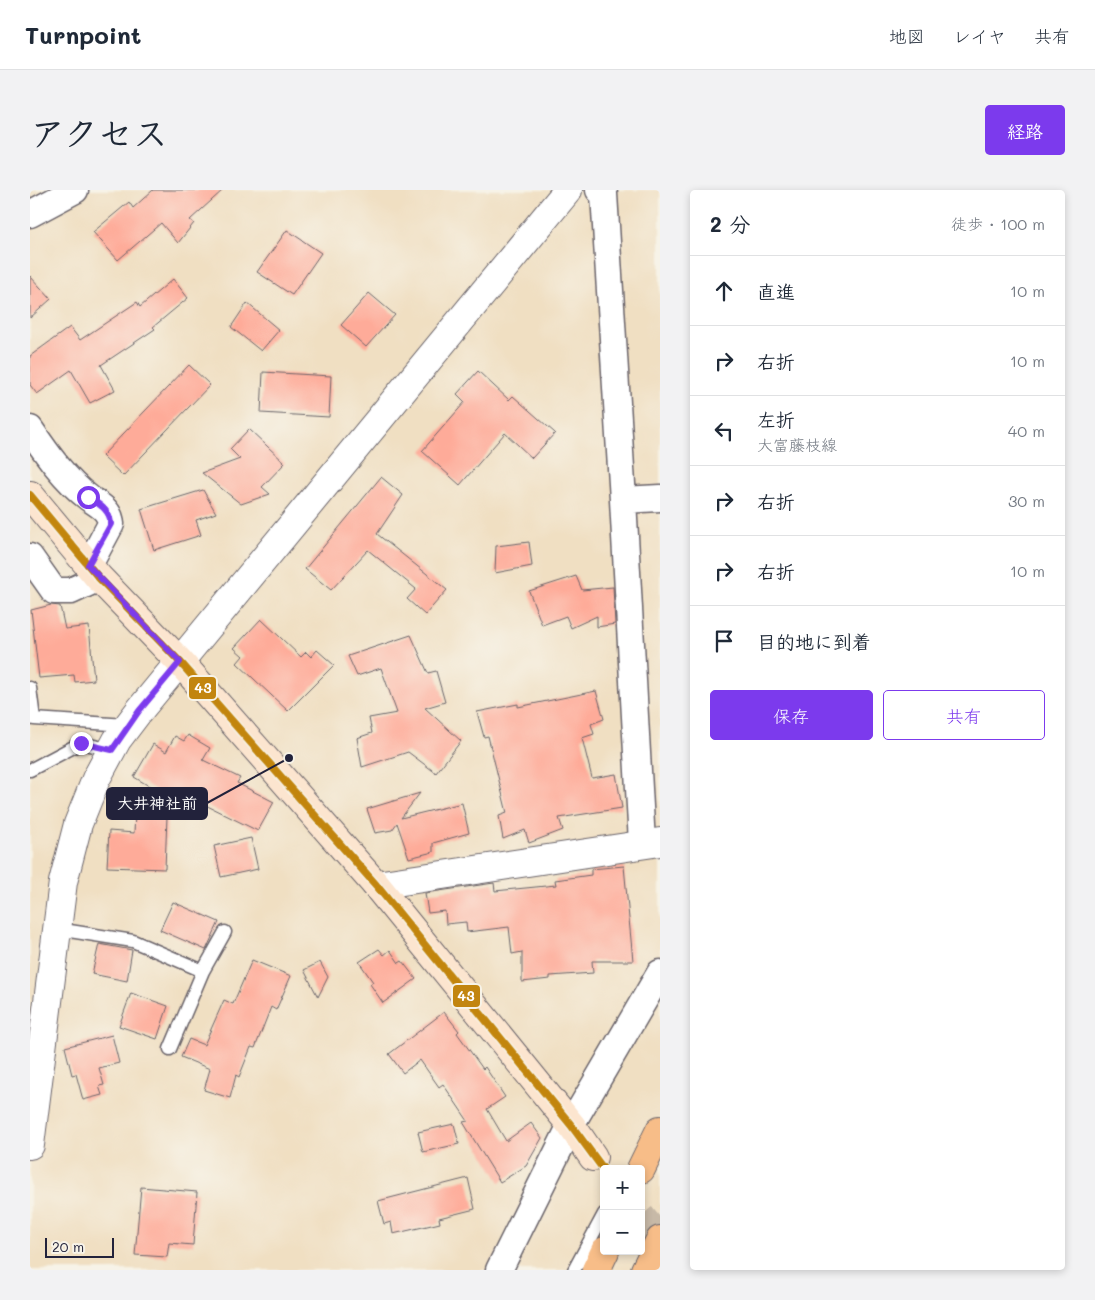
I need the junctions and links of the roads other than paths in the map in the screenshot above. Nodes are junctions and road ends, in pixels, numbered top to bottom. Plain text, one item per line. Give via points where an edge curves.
1 (75, 190) edge
2 (568, 190) edge
3 (599, 190) edge
4 (30, 214) edge
5 (30, 429) edge
6 (30, 495) edge
7 (660, 498) edge
8 (624, 500) junction
9 (30, 557) edge
10 (94, 572) junction
11 (39, 587) edge
12 (180, 662) junction
13 (30, 688) edge
14 (128, 725) junction
15 (112, 750) junction
16 (30, 770) edge
17 (651, 842) edge
18 (376, 885) junction
19 (57, 929) junction
20 (226, 932) dead end
21 (203, 970) junction
22 (660, 973) edge
23 (170, 1049) dead end
24 (660, 1121) edge
25 (572, 1126) junction
26 (660, 1130) edge
27 (30, 1146) edge
28 (593, 1157) dead end
29 (631, 1165) edge
30 (643, 1165) edge
31 (600, 1221) edge
32 (660, 1240) edge
33 (603, 1255) edge
34 (499, 1270) edge
35 (574, 1270) edge
36 (596, 1270) edge
37 (645, 1270) edge

1 - 4 street
2 - 12 street
3 - 8 street via 604,194
5 - 10 street via 52,461 110,516 111,524
6 - 10 main road
7 - 8 street
8 - 17 street
9 - 11 street
10 - 11 street via 70,591
10 - 12 main road
12 - 14 street
12 - 18 main road
13 - 14 lane via 34,719
14 - 15 street
15 - 16 lane via 81,743
15 - 19 street via 78,824 63,882
17 - 18 street
18 - 25 main road
19 - 21 lane via 133,940
19 - 27 street
20 - 21 lane
21 - 23 lane
22 - 25 street
24 - 29 lane
25 - 28 main road
25 - 34 street
26 - 30 highway
31 - 35 lane
32 - 37 highway
33 - 36 highway

